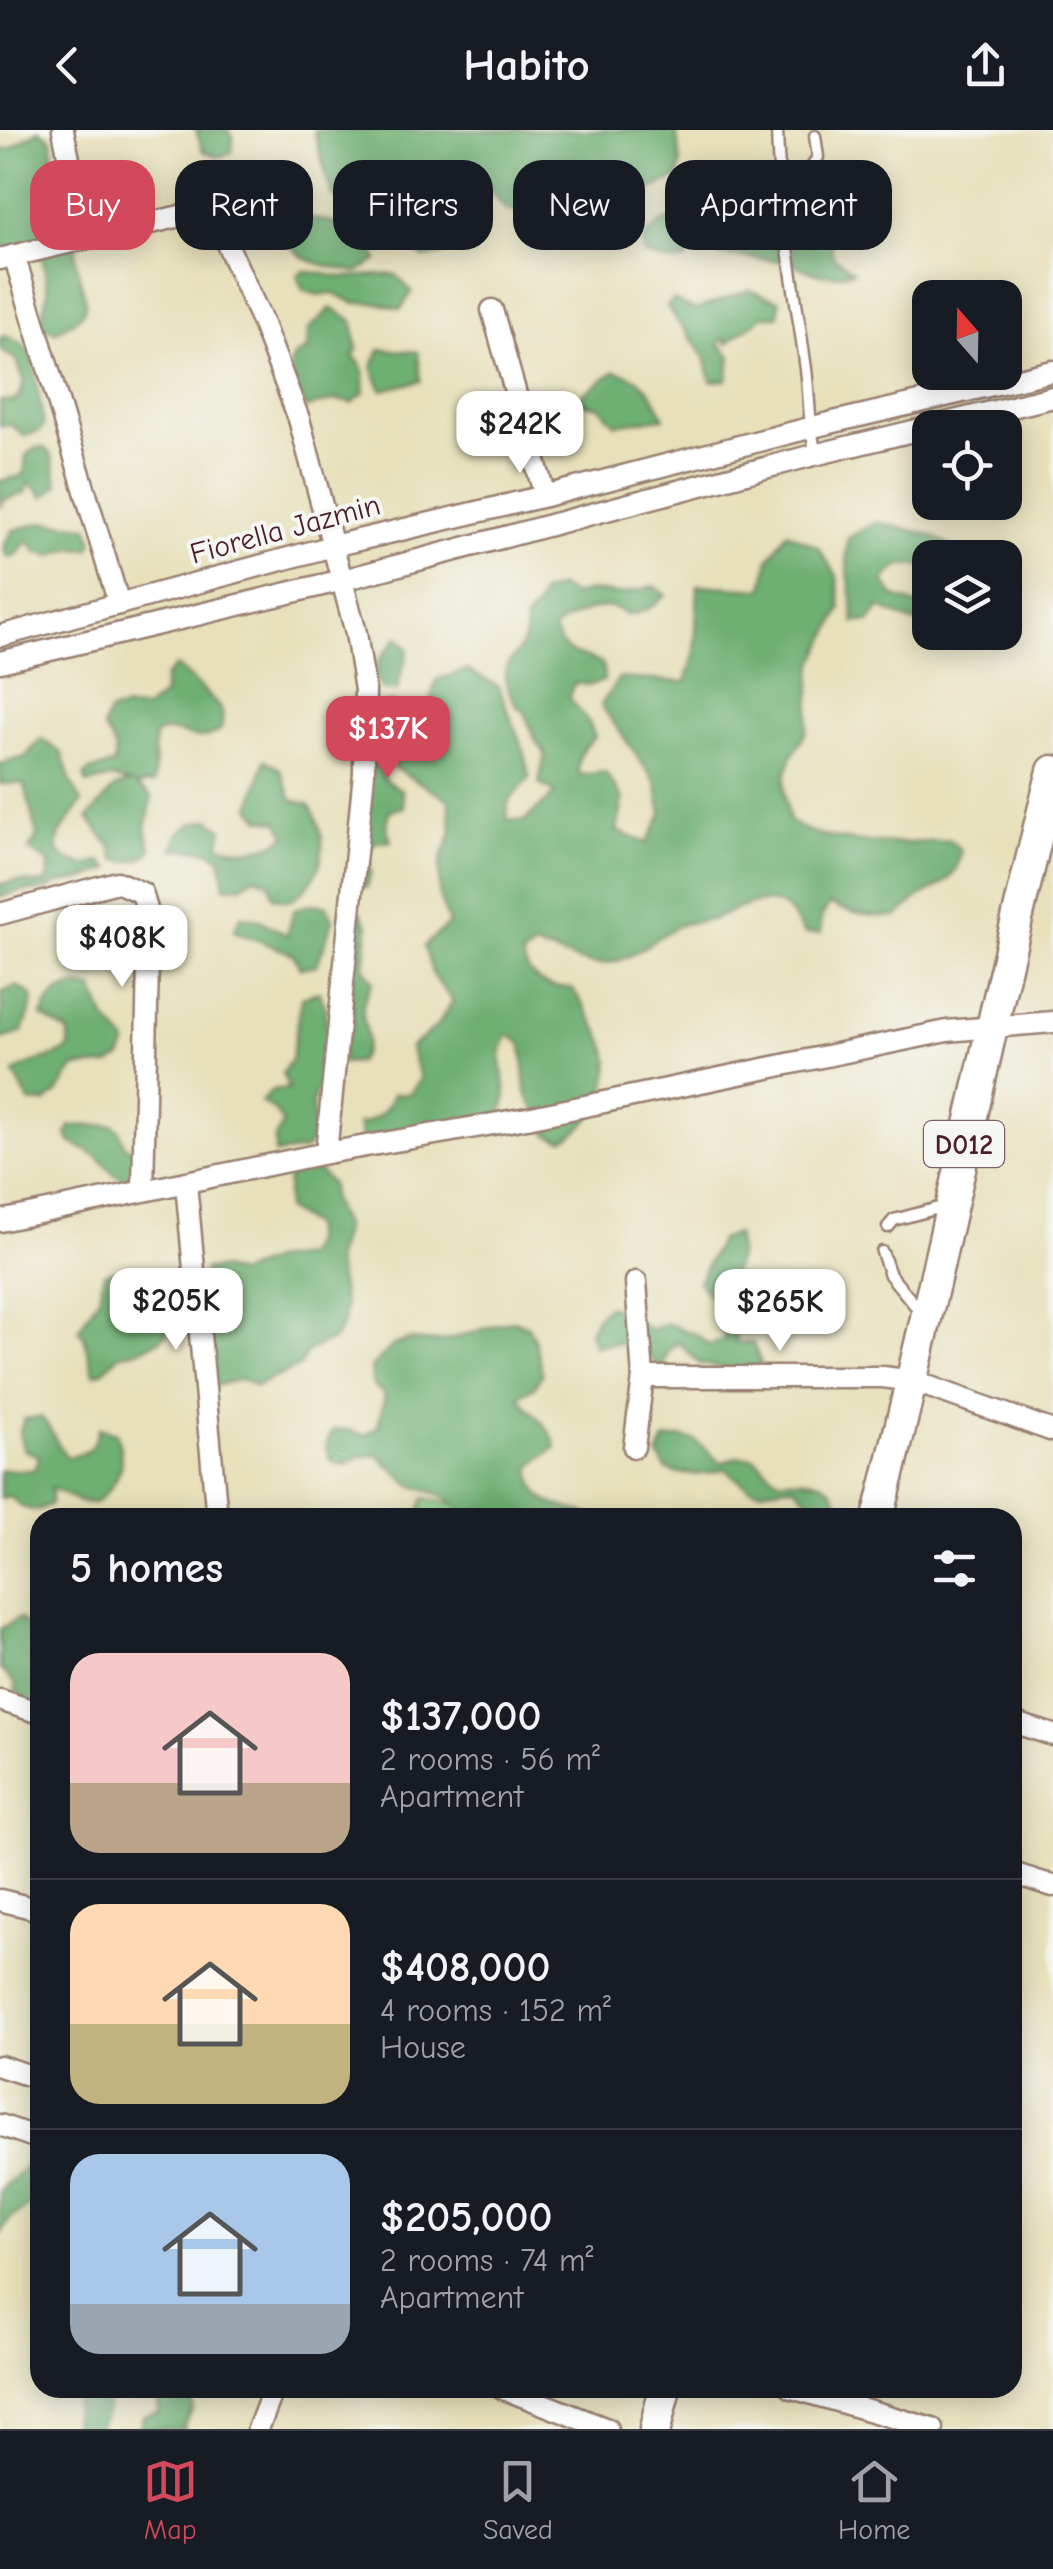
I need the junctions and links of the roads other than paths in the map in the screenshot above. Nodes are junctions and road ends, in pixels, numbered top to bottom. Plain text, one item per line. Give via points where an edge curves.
1 (64, 130) edge
2 (777, 130) edge
3 (815, 136) dead end
4 (70, 160) edge
5 (778, 160) edge
6 (816, 160) edge
7 (155, 222) edge
8 (36, 250) edge
9 (788, 250) edge
10 (7, 257) edge
11 (492, 310) dead end
12 (1053, 371) edge
13 (1053, 397) edge
14 (810, 428) junction
15 (816, 454) junction
16 (545, 496) junction
17 (333, 546) junction
18 (343, 580) junction
19 (120, 604) junction
20 (0, 636) edge
21 (0, 662) edge
22 (1053, 771) edge
23 (0, 914) edge
24 (1053, 1022) edge
25 (990, 1027) junction
26 (326, 1153) junction
27 (186, 1183) junction
28 (144, 1190) junction
29 (951, 1204) junction
30 (0, 1221) edge
31 (888, 1227) dead end
32 (882, 1252) dead end
33 (636, 1282) dead end
34 (926, 1320) junction
35 (643, 1377) junction
36 (912, 1381) junction
37 (1053, 1430) edge
38 (634, 1447) dead end
39 (216, 1508) edge
40 (880, 1508) edge
41 (0, 1700) edge
42 (30, 1710) edge
43 (1022, 1725) edge
44 (1053, 1735) edge
45 (1022, 1877) edge
46 (1053, 1886) edge
47 (0, 1900) edge
48 (30, 1908) edge
49 (0, 2066) edge
50 (30, 2076) edge
51 (0, 2125) edge
52 (30, 2136) edge
53 (270, 2398) edge
54 (527, 2398) edge
55 (662, 2398) edge
56 (826, 2398) edge
57 (258, 2429) edge
58 (606, 2429) edge
59 (655, 2429) edge
60 (933, 2429) edge

1 - 4 street
2 - 5 lane
3 - 6 lane
7 - 17 street via 192,213 208,217 222,233 300,419
8 - 10 street
9 - 14 lane
10 - 19 street
11 - 16 street
12 - 14 street, Fiorella Jazmin
13 - 15 street, Fiorella Jazmin
14 - 15 lane
14 - 16 street, Fiorella Jazmin
15 - 18 street, Fiorella Jazmin
16 - 17 street, Fiorella Jazmin
17 - 18 street
17 - 19 street, Fiorella Jazmin
18 - 21 street, Fiorella Jazmin
18 - 26 street via 365,690 364,774
19 - 20 street, Fiorella Jazmin
22 - 25 main road, D012
23 - 28 street via 117,882 142,893 149,916
24 - 25 street
25 - 26 street
25 - 29 main road, D012
26 - 27 street
27 - 28 street
27 - 39 street
28 - 30 street
29 - 31 lane
29 - 34 main road, D012
32 - 34 lane via 890,1275
33 - 35 street
34 - 36 main road, D012
35 - 36 street
35 - 38 street
36 - 37 street
36 - 40 main road, D012
41 - 42 street
43 - 44 street
45 - 46 street
47 - 48 street
49 - 50 street
51 - 52 street
53 - 57 street
54 - 58 street
55 - 59 main road
56 - 60 street

